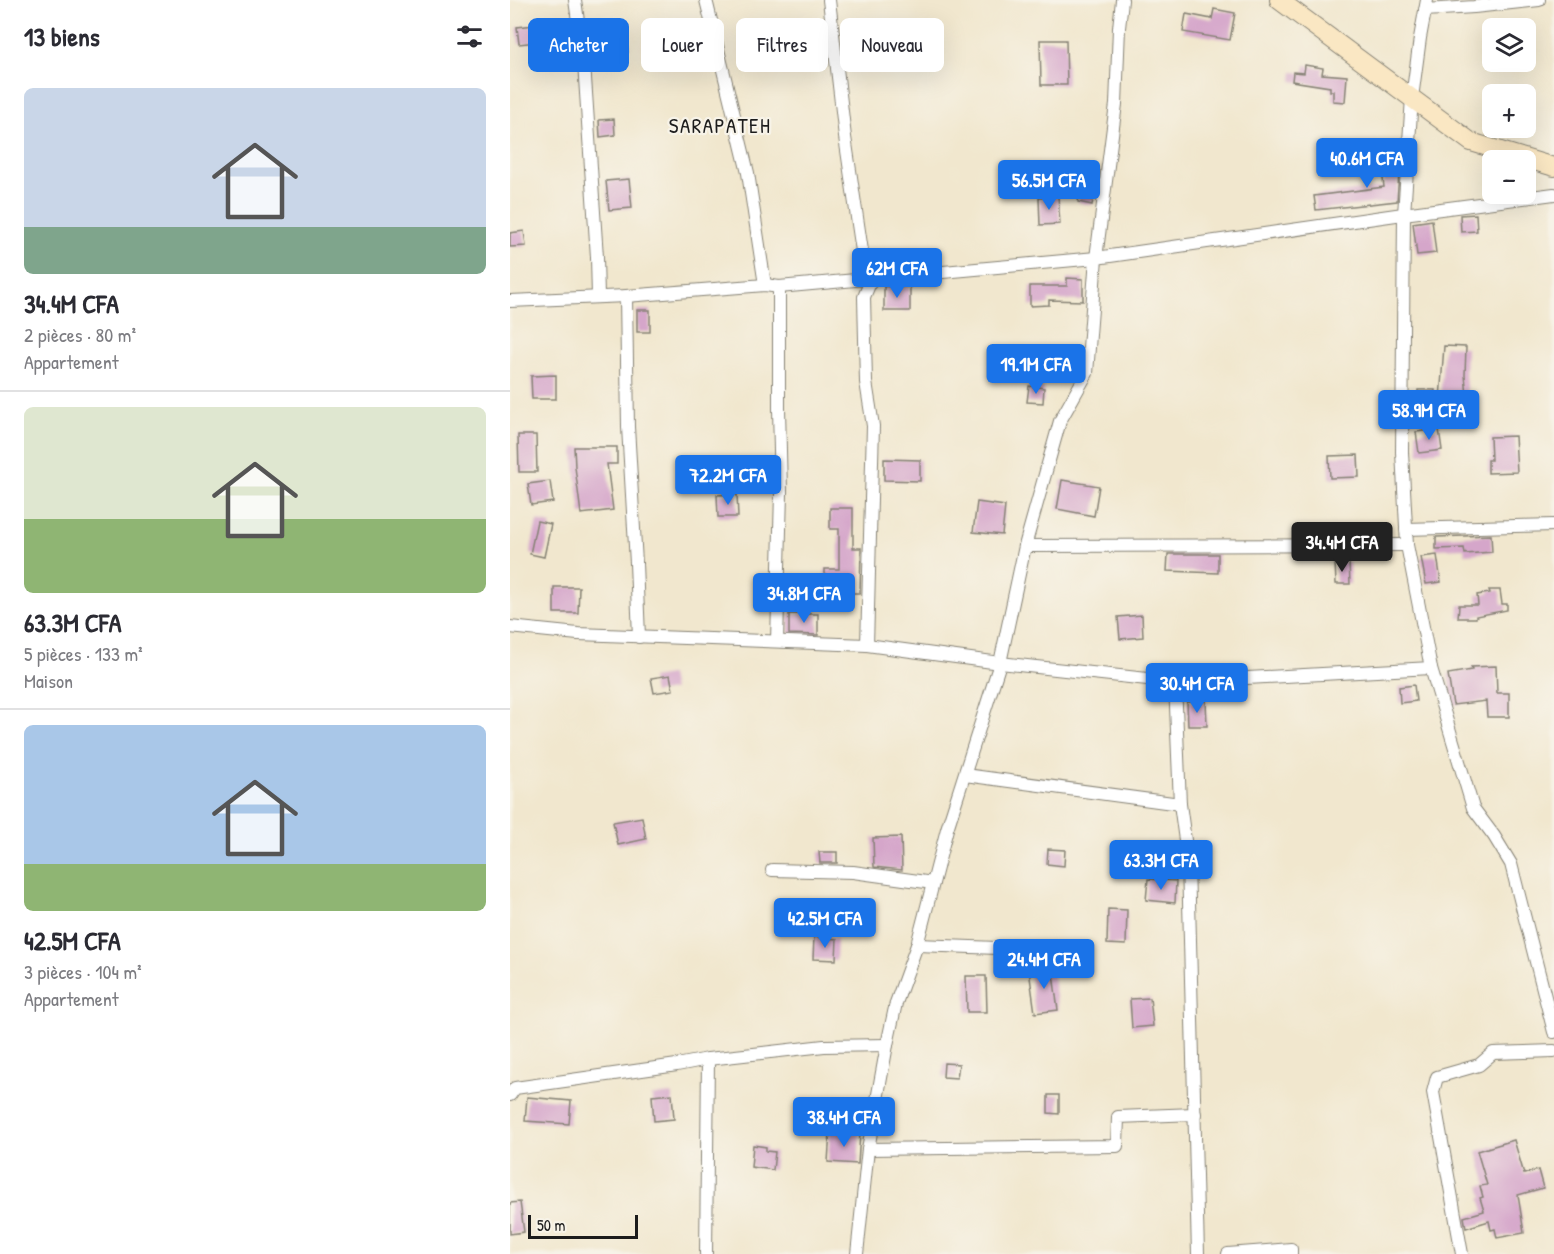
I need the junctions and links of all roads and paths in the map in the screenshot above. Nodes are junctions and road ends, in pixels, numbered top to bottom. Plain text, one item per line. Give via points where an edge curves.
1 (575, 0) edge
2 (706, 0) edge
3 (829, 0) edge
4 (1122, 0) edge
5 (1279, 0) edge
6 (1539, 0) edge
7 (1426, 5) edge
8 (1412, 98) junction
9 (1554, 167) edge
10 (1554, 194) edge
11 (1404, 214) junction
12 (1096, 258) junction
13 (872, 278) junction
14 (765, 285) junction
15 (779, 288) junction
16 (626, 296) junction
17 (598, 297) junction
18 (510, 301) edge
19 (1554, 525) edge
20 (1406, 530) junction
21 (1407, 545) junction
22 (1025, 546) junction
23 (510, 627) edge
24 (639, 636) junction
25 (777, 641) junction
26 (867, 645) junction
27 (1000, 663) junction
28 (1431, 668) junction
29 (1175, 682) junction
30 (964, 775) junction
31 (1180, 804) junction
32 (772, 870) dead end
33 (933, 883) junction
34 (916, 945) junction
35 (1054, 950) dead end
36 (1554, 1032) edge
37 (887, 1045) junction
38 (1554, 1051) edge
39 (708, 1059) junction
40 (510, 1095) edge
41 (1195, 1114) junction
42 (868, 1149) junction
43 (706, 1254) edge
44 (856, 1254) edge
45 (1198, 1254) edge
46 (1228, 1254) edge
47 (1292, 1254) edge
48 (1462, 1254) edge

1 - 17 street via 584,63
2 - 14 street via 748,173
3 - 13 street via 844,137 862,251
4 - 12 street via 1116,104
5 - 8 street
6 - 7 street via 1474,7
7 - 8 street
8 - 9 street via 1471,142
8 - 11 street
10 - 11 street
11 - 12 street
11 - 20 street via 1402,452
12 - 13 street
12 - 22 street via 1087,373 1060,421
13 - 15 street
13 - 26 street via 864,297 866,382 873,426
14 - 15 street
14 - 16 street
15 - 25 street via 781,494
16 - 17 street
16 - 24 street via 628,427
17 - 18 street
19 - 20 street
20 - 21 street
21 - 22 street
21 - 28 street
22 - 27 street
23 - 24 street
24 - 25 street
25 - 26 street
26 - 27 street
27 - 29 street
27 - 30 street
28 - 29 street
28 - 36 street via 1473,808 1511,864
29 - 31 street
30 - 31 street
30 - 33 street
31 - 41 street via 1188,862
32 - 33 street via 853,872
33 - 34 street
34 - 35 street
34 - 37 street via 896,1003
37 - 39 street via 824,1046
37 - 42 street
38 - 48 street via 1493,1053 1479,1065 1437,1077 1433,1092
39 - 40 street via 515,1088
39 - 43 street
41 - 42 street via 1118,1117 1117,1146
41 - 45 street
42 - 44 street
46 - 47 street via 1291,1249

